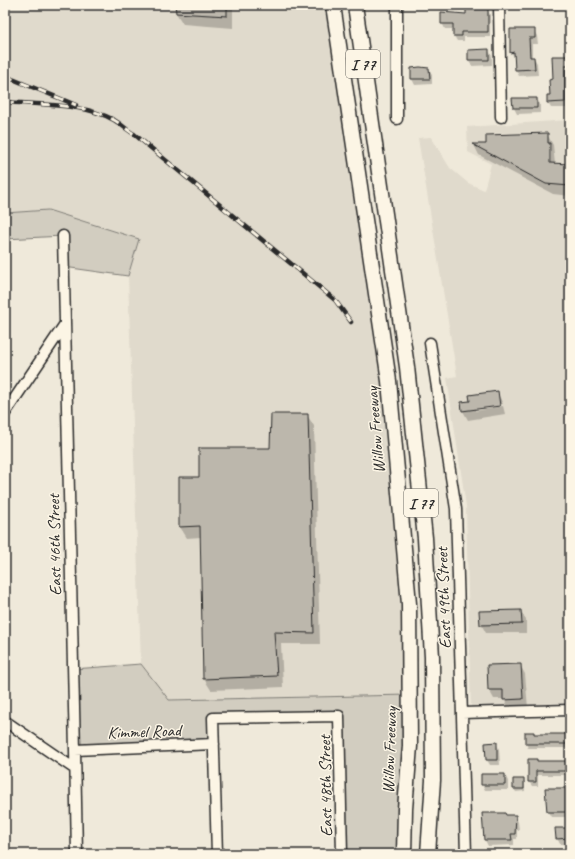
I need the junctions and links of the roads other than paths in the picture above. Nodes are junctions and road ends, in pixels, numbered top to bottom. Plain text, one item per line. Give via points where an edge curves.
1 (333, 5) edge
2 (355, 5) edge
3 (397, 5) edge
4 (499, 5) edge
5 (501, 117) dead end
6 (397, 119) dead end
7 (63, 236) dead end
8 (65, 324) junction
9 (430, 342) dead end
10 (5, 413) edge
11 (570, 710) edge
12 (462, 713) junction
13 (5, 721) edge
14 (214, 744) junction
15 (76, 750) junction
16 (76, 769) junction
17 (405, 809) junction
18 (77, 854) edge
19 (217, 854) edge
20 (342, 854) edge
21 (397, 854) edge
22 (404, 854) edge
23 (428, 854) edge
24 (466, 854) edge

1 - 17 highway, Willow Freeway / I 77 via 389,381 409,604 410,746
2 - 23 highway, I 77 via 407,367 425,538 432,672 433,780
3 - 6 street
4 - 5 street
7 - 8 street, East 46th Street
8 - 10 street
8 - 15 street, East 46th Street
9 - 12 street, East 49th Street via 456,509
11 - 12 street
12 - 24 street, East 49th Street
13 - 16 street
14 - 15 street, Kimmel Road
14 - 19 street
14 - 20 street, East 48th Street via 213,718 339,716
15 - 16 street, East 46th Street
16 - 18 street, East 46th Street
17 - 21 highway
17 - 22 highway, Willow Freeway / I 77

